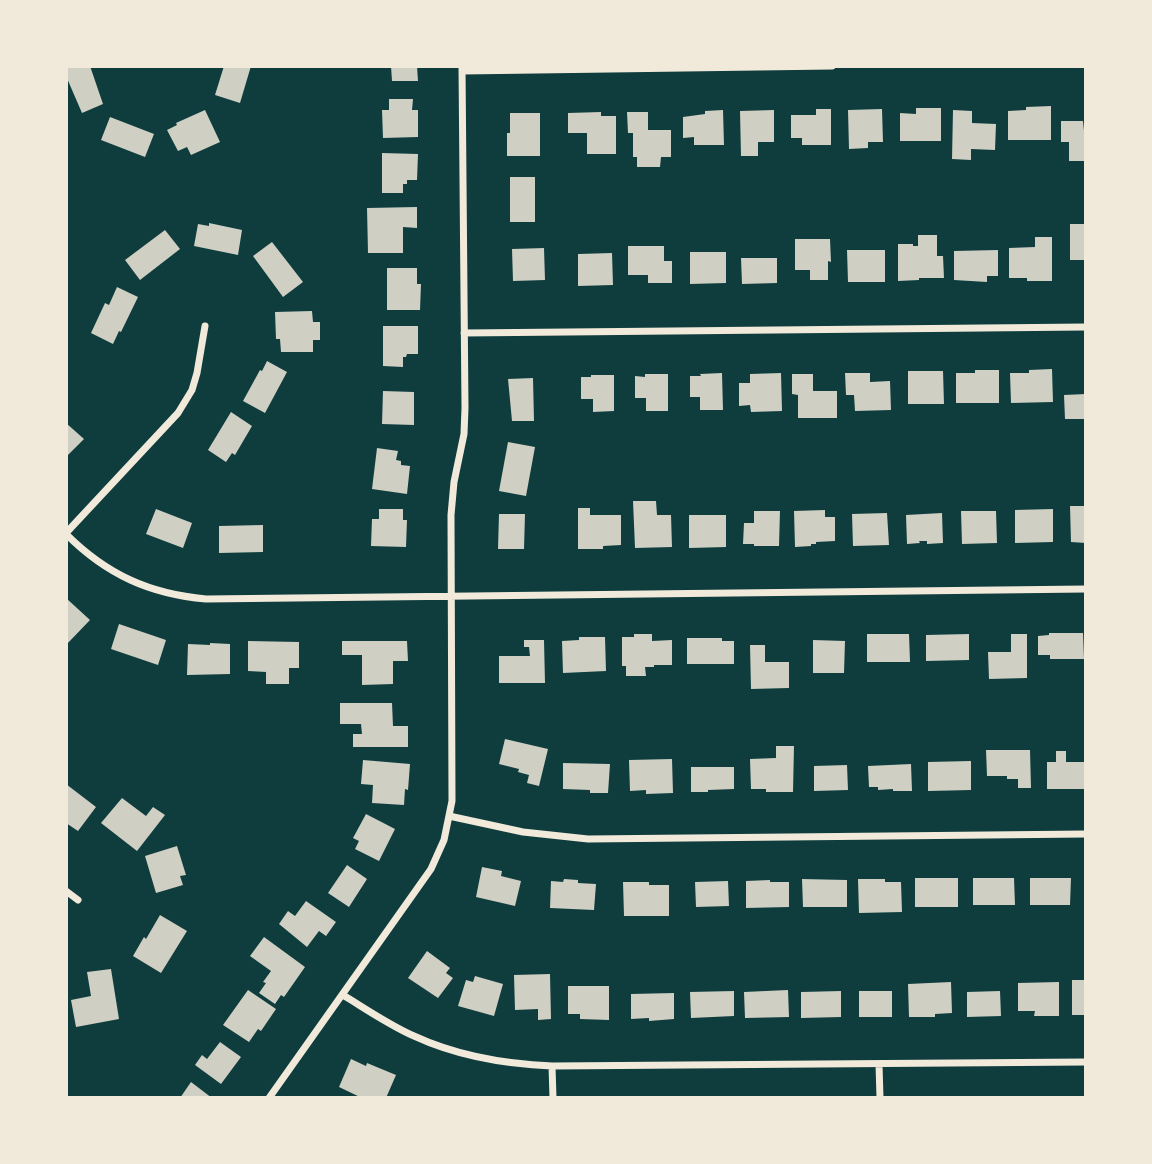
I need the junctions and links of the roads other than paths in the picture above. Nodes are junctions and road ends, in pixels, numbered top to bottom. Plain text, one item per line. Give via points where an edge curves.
1 (832, 66) edge
2 (726, 67) edge
3 (462, 69) edge
4 (205, 326) dead end
5 (1086, 327) edge
6 (464, 333) junction
7 (66, 534) edge
8 (1086, 589) edge
9 (452, 596) junction
10 (449, 816) junction
11 (1086, 834) edge
12 (66, 891) edge
13 (78, 900) dead end
14 (343, 995) junction
15 (1086, 1062) edge
16 (880, 1063) junction
17 (552, 1066) junction
18 (269, 1097) edge
19 (553, 1097) edge
20 (880, 1097) edge

1 - 2 street
2 - 3 street
3 - 6 street
4 - 7 street via 192,390 178,413
5 - 6 street
6 - 9 street via 464,434 452,495
7 - 9 street via 116,574 178,596
8 - 9 street
9 - 10 street via 453,789
10 - 11 street via 523,832 588,839
10 - 14 street via 431,869
12 - 13 street
14 - 17 street via 434,1045 497,1060
14 - 18 street
15 - 16 street
16 - 17 street
16 - 20 street
17 - 19 street

